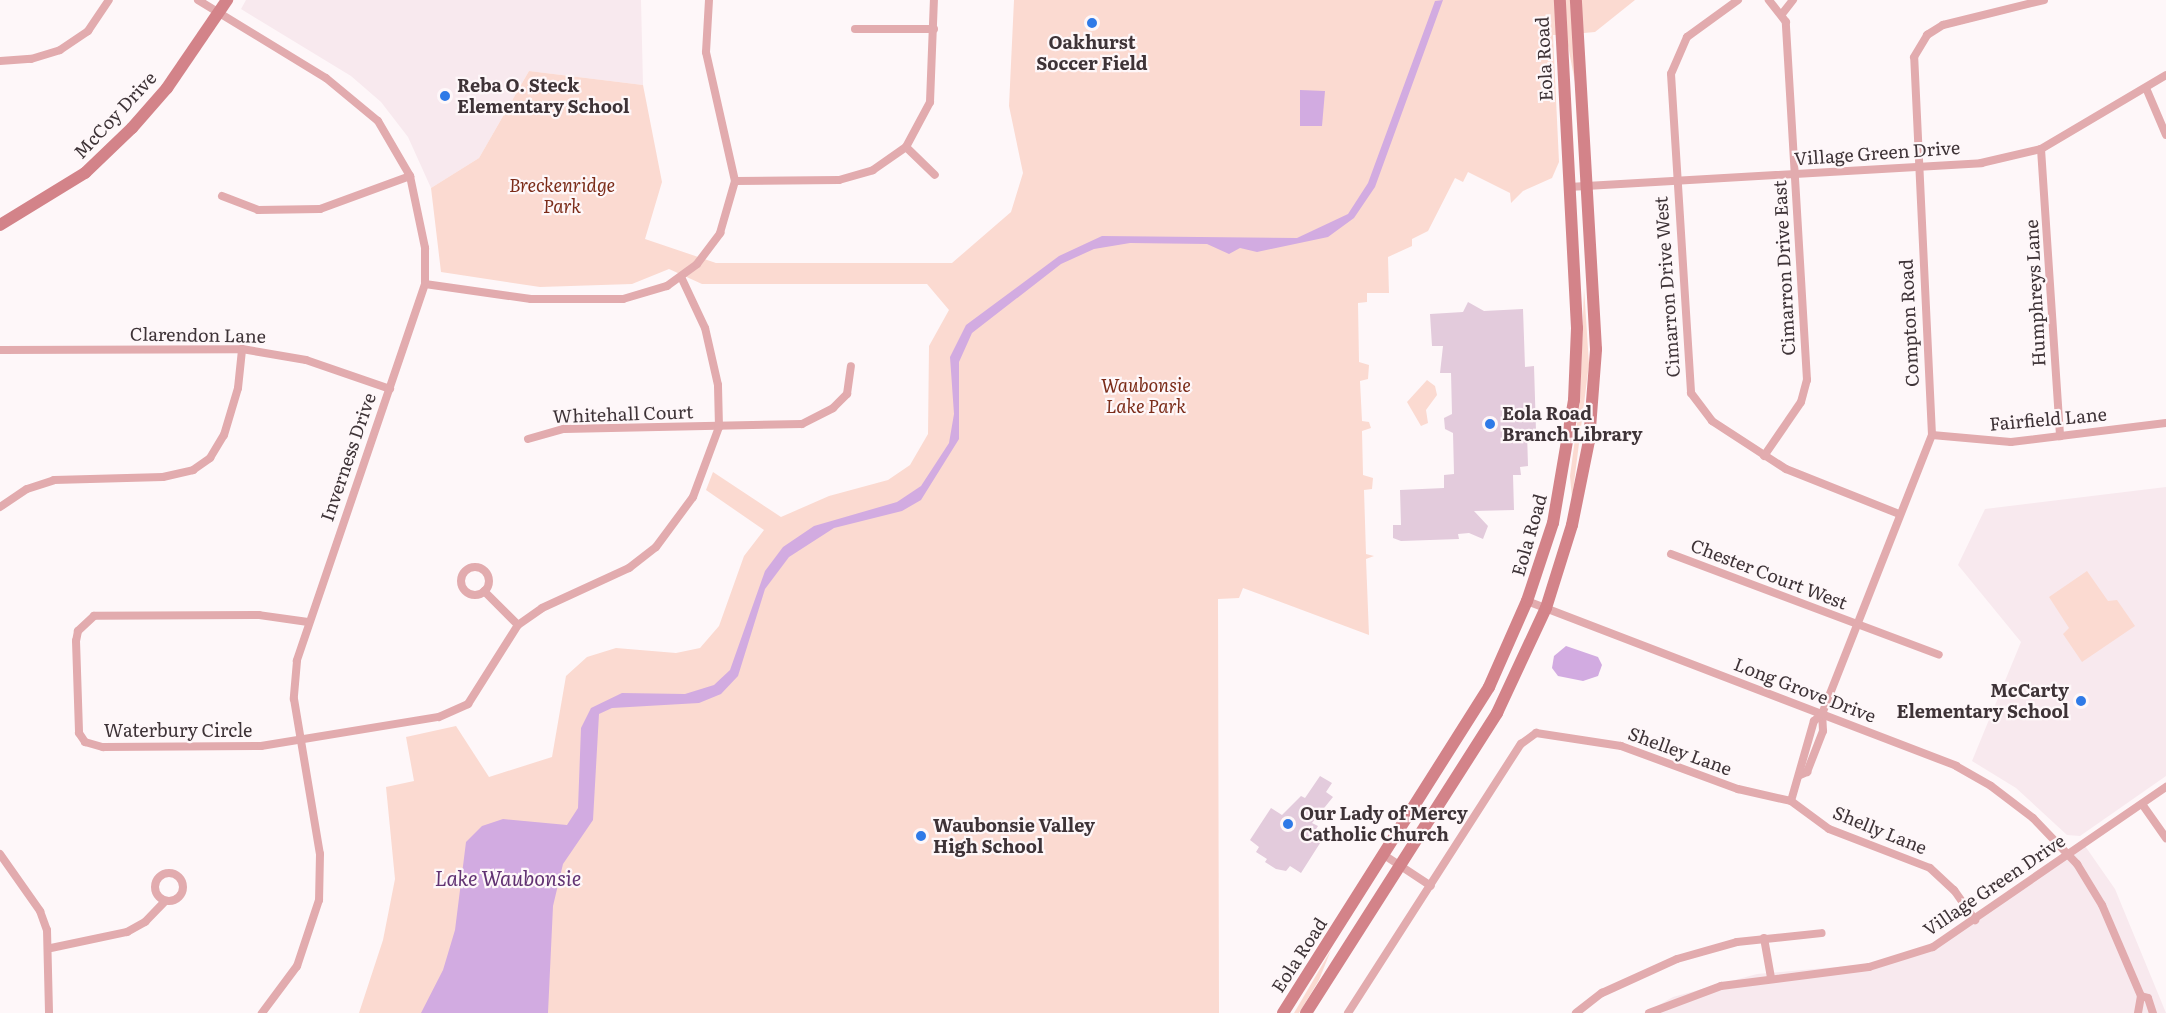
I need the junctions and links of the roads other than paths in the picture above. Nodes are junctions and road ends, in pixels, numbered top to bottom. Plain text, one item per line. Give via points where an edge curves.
1 (109, 0) edge
2 (198, 0) edge
3 (227, 0) edge
4 (709, 0) edge
5 (934, 0) edge
6 (1560, 0) edge
7 (1576, 0) edge
8 (1738, 0) edge
9 (1769, 0) edge
10 (1793, 0) edge
11 (2044, 0) edge
12 (219, 13) junction
13 (1782, 14) junction
14 (855, 29) dead end
15 (933, 29) junction
16 (0, 61) edge
17 (2166, 75) edge
18 (2146, 88) junction
19 (2166, 135) edge
20 (906, 147) junction
21 (2041, 149) junction
22 (1916, 168) junction
23 (935, 175) dead end
24 (1796, 175) junction
25 (410, 176) junction
26 (735, 182) junction
27 (1677, 182) junction
28 (1589, 186) junction
29 (1569, 187) junction
30 (222, 196) dead end
31 (0, 225) edge
32 (682, 279) junction
33 (425, 284) junction
34 (242, 349) junction
35 (0, 350) edge
36 (851, 366) dead end
37 (390, 389) junction
38 (2166, 423) edge
39 (719, 428) junction
40 (1932, 435) junction
41 (2060, 436) junction
42 (528, 439) dead end
43 (1764, 456) junction
44 (0, 507) edge
45 (1899, 514) junction
46 (1671, 554) dead end
47 (484, 591) dead end
48 (1527, 601) junction
49 (1546, 608) junction
50 (309, 622) junction
51 (518, 625) junction
52 (1856, 625) junction
53 (1939, 655) dead end
54 (1822, 714) junction
55 (299, 741) junction
56 (2166, 787) edge
57 (1791, 801) junction
58 (2142, 804) junction
59 (2166, 838) edge
60 (0, 855) edge
61 (1384, 855) junction
62 (2069, 855) junction
63 (1401, 866) junction
64 (1431, 886) junction
65 (165, 901) dead end
66 (1975, 920) junction
67 (1822, 933) dead end
68 (1764, 938) junction
69 (51, 948) junction
70 (1771, 976) junction
71 (2141, 996) junction
72 (49, 1013) edge
73 (262, 1013) edge
74 (1283, 1013) edge
75 (1306, 1013) edge
76 (1348, 1013) edge
77 (1576, 1013) edge
78 (1650, 1013) edge
79 (2138, 1013) edge
80 (2153, 1013) edge

1 - 16 street via 88,30 60,50 31,59
2 - 12 street, Inverness Drive
3 - 12 main road, McCoy Drive
4 - 26 street via 706,52
5 - 15 street
6 - 29 main road, Eola Road
7 - 28 main road, Eola Road
8 - 27 street, Cimarron Drive West via 1687,37 1675,57 1671,74
9 - 13 street
10 - 13 street
11 - 22 street, Compton Road via 1953,22 1927,35 1914,57 1911,75
12 - 25 street, Inverness Drive via 326,78 364,107 387,134
12 - 31 main road, McCoy Drive via 132,128 85,173
13 - 24 street, Cimarron Drive East via 1786,22
14 - 15 street
15 - 20 street via 930,102
17 - 18 street, Village Green Drive
18 - 19 street
18 - 21 street, Village Green Drive
20 - 23 street
20 - 26 street via 873,170 845,178
21 - 22 street, Village Green Drive via 1981,163
21 - 41 street, Humphreys Lane
22 - 24 street, Village Green Drive
22 - 40 street, Compton Road
24 - 27 street, Village Green Drive
24 - 43 street, Cimarron Drive East via 1807,380 1800,402
25 - 30 street via 320,209 258,210
25 - 33 street, Inverness Drive via 422,218
26 - 32 street via 720,233
27 - 28 street, Village Green Drive
27 - 43 street, Cimarron Drive West via 1691,393 1712,421
28 - 29 street, Village Green Drive
28 - 49 main road, Eola Road via 1596,317 1594,392 1577,502
29 - 48 main road, Eola Road via 1577,328 1574,400 1557,506
32 - 33 street via 639,296 610,300 531,299
32 - 39 street via 712,349
33 - 37 street, Inverness Drive
34 - 35 street, Clarendon Lane
34 - 37 street, Clarendon Lane via 306,360
34 - 44 street via 238,388 224,435 210,458 193,470 163,477 54,480 27,489
36 - 39 street, Whitehall Court via 847,394 812,420 788,427
37 - 50 street, Inverness Drive
38 - 41 street, Fairfield Lane
39 - 42 street, Whitehall Court via 564,429
39 - 51 street via 693,497 656,547 618,575 552,603
40 - 41 street, Fairfield Lane via 2000,443
40 - 45 street, Compton Road
43 - 45 street, Cimarron Drive West via 1801,476
45 - 52 street, Compton Road
46 - 52 street, Chester Court West
47 - 51 street
48 - 49 street, Long Grove Drive
48 - 61 main road, Eola Road via 1490,687
49 - 54 street, Long Grove Drive
49 - 63 main road, Eola Road via 1497,713
50 - 55 street, Inverness Drive via 294,682
50 - 55 street, Waterbury Circle via 259,615 105,614 84,622 76,641 76,722 79,733 93,746 261,746
51 - 55 street via 482,688 459,710
52 - 53 street, Chester Court West
52 - 54 street, Compton Road
54 - 57 street, Compton Road via 1823,731
54 - 62 street, Long Grove Drive via 1970,773 2018,805
55 - 73 street, Inverness Drive via 320,854 319,900 297,966
56 - 58 street, Village Green Drive
57 - 64 street, Shelley Lane via 1738,789 1621,746 1536,733 1521,744
57 - 66 street, Shelly Lane via 1829,829 1930,868 1954,890
58 - 59 street
58 - 62 street, Village Green Drive
60 - 69 street via 40,911
61 - 63 street
61 - 74 main road, Eola Road
62 - 66 street, Village Green Drive
62 - 71 street, Long Grove Drive via 2102,905
63 - 64 street
63 - 75 main road, Eola Road
64 - 76 street, Shelley Lane
65 - 69 street via 145,922 127,932
66 - 70 street, Village Green Drive via 1933,946 1891,962
67 - 68 street
68 - 70 street
68 - 77 street via 1706,949 1652,969 1602,993
69 - 72 street
70 - 78 street, Village Green Drive via 1721,986
71 - 79 street
71 - 80 street, Long Grove Drive via 2148,998

